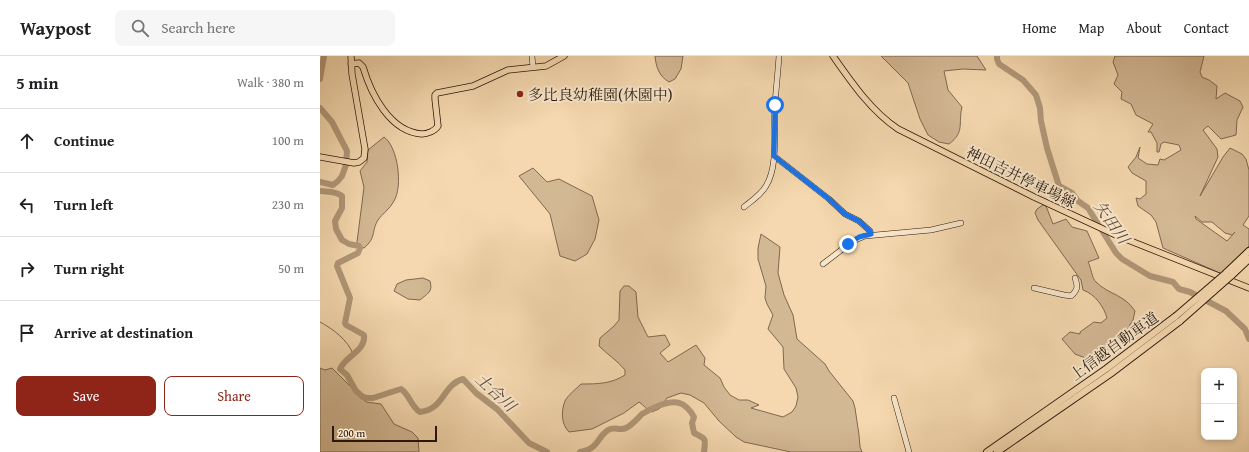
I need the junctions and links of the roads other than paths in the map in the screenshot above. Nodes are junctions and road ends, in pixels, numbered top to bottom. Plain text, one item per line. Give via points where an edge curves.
1 (351, 56) edge
2 (532, 56) edge
3 (564, 56) edge
4 (779, 56) edge
5 (834, 56) edge
6 (351, 64) junction
7 (533, 67) junction
8 (774, 156) junction
9 (320, 157) edge
10 (744, 207) dead end
11 (961, 223) dead end
12 (871, 234) junction
13 (1249, 251) edge
14 (1249, 259) edge
15 (823, 264) dead end
16 (1229, 275) junction
17 (1075, 278) dead end
18 (1034, 288) dead end
19 (1249, 288) edge
20 (1178, 319) junction
21 (894, 398) dead end
22 (908, 452) edge
23 (987, 452) edge
24 (997, 452) edge

1 - 6 main road
2 - 7 street
3 - 7 main road via 549,65
4 - 8 street
5 - 19 main road, 神田吉井停車場線 via 875,110 886,121 913,137 1118,236
6 - 7 main road via 359,63 363,67 379,104 392,120 405,129 422,134 427,134 438,126 435,95 437,93 473,86 508,70
6 - 9 main road via 364,158 359,162
8 - 10 street via 771,174 765,187
8 - 12 street via 845,214 859,221
11 - 12 street via 930,230
12 - 15 street via 853,241
13 - 16 highway, 上信越自動車道
14 - 16 highway, 上信越自動車道
16 - 20 highway, 上信越自動車道, bridge
17 - 18 street via 1076,292 1071,296
20 - 23 highway, 上信越自動車道
20 - 24 highway, 上信越自動車道 via 1104,378
21 - 22 street

